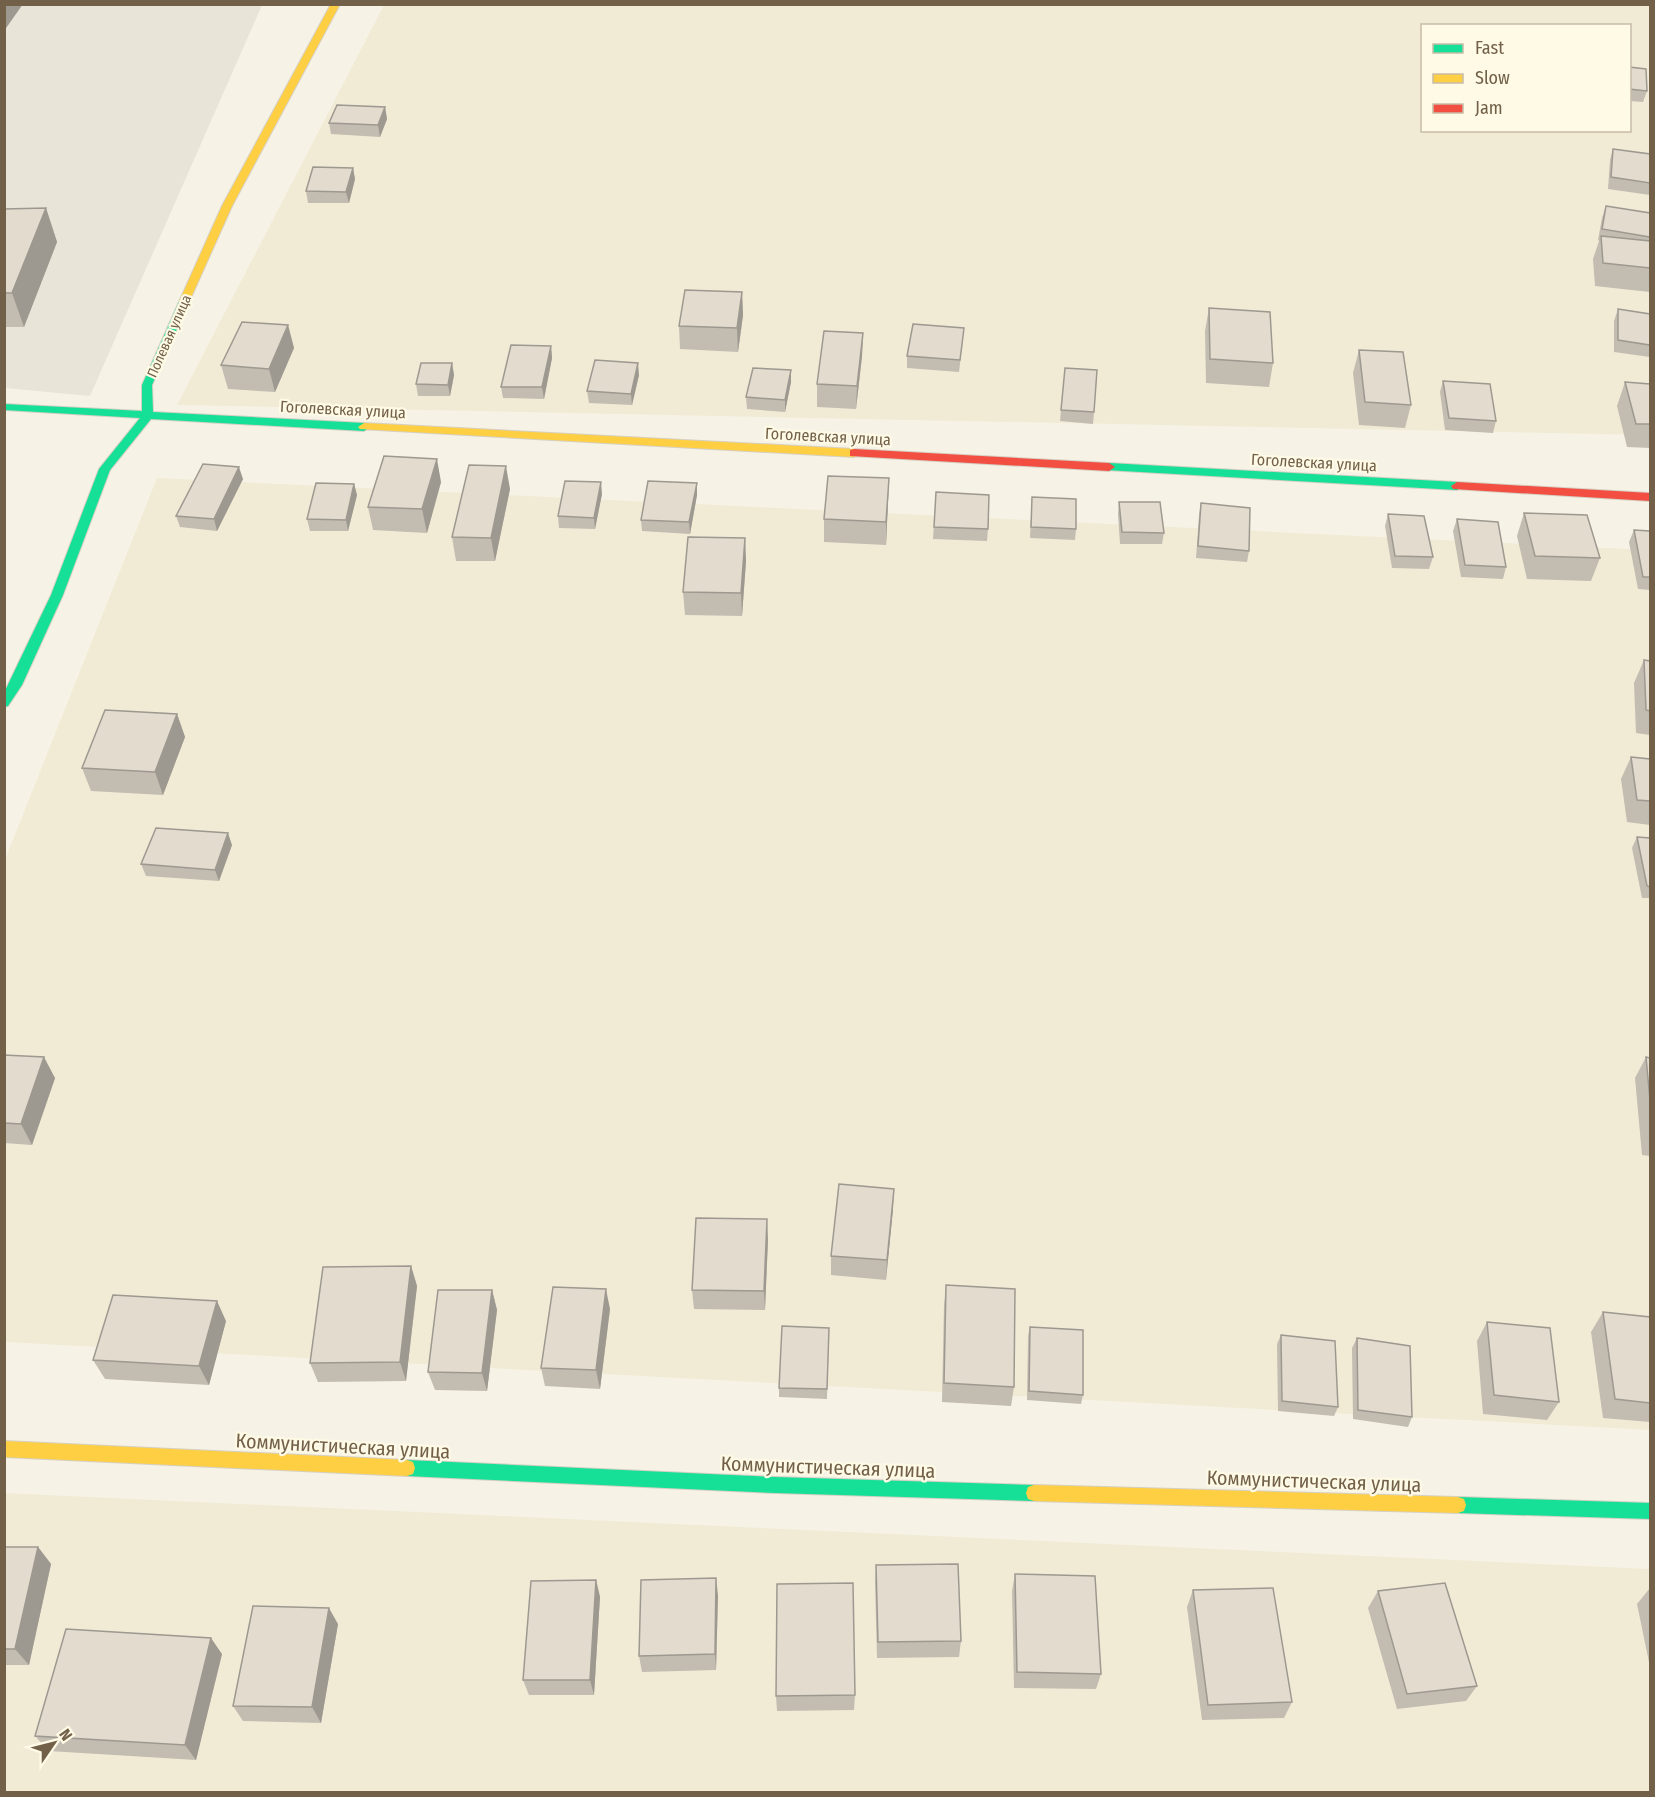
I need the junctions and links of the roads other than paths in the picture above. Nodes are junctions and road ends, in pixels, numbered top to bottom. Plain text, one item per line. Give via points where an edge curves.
1 (336, 4) edge
2 (4, 407) edge
3 (148, 415) junction
4 (1650, 497) edge
5 (4, 703) edge
6 (4, 1449) edge
7 (1650, 1511) edge

1 - 3 street, Полевая улица via 227,206 147,385
2 - 3 street, Гоголевская улица
3 - 4 street, Гоголевская улица
3 - 5 street via 105,469 57,594
6 - 7 street, Коммунистическая улица via 786,1486

